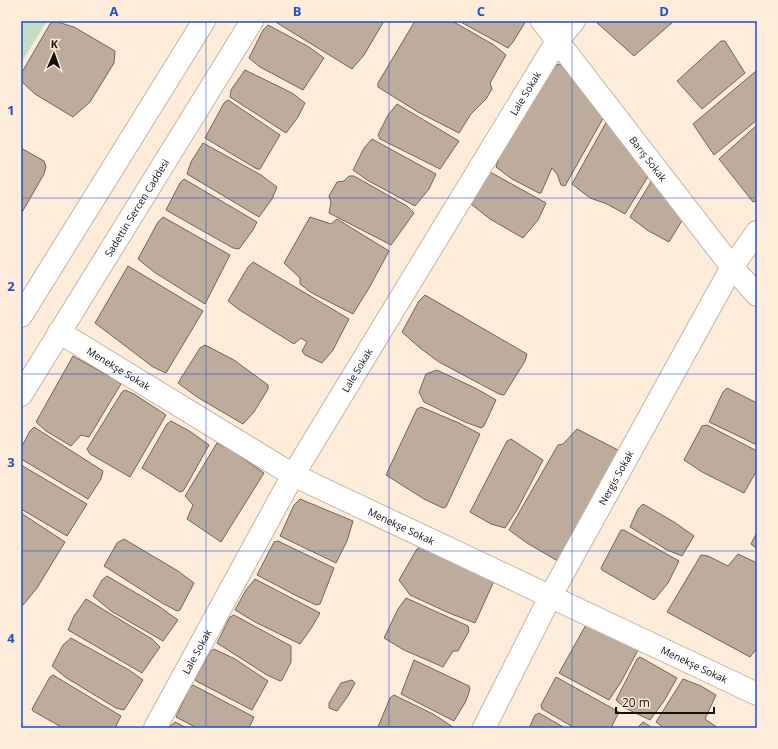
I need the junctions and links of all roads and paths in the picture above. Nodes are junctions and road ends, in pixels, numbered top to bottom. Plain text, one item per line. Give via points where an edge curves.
1 (204, 21) edge
2 (252, 21) edge
3 (542, 21) edge
4 (574, 21) edge
5 (557, 41) junction
6 (757, 232) edge
7 (732, 267) junction
8 (757, 295) edge
9 (21, 316) edge
10 (60, 332) junction
11 (21, 395) edge
12 (293, 475) junction
13 (550, 597) junction
14 (757, 694) edge
15 (154, 728) edge
16 (484, 728) edge

1 - 9 street
2 - 10 street, Sadettin Sercen Caddesi
3 - 5 street, Barış Sokak
4 - 5 street, Lale Sokak
5 - 7 street, Barış Sokak
5 - 12 street, Lale Sokak
6 - 7 street, Nergis Sokak
7 - 8 street, Barış Sokak
7 - 13 street, Nergis Sokak
10 - 11 street, Sadettin Sercen Caddesi
10 - 12 street, Menekşe Sokak
12 - 13 street, Menekşe Sokak
12 - 15 street, Lale Sokak
13 - 14 street, Menekşe Sokak
13 - 16 street, Nergis Sokak

